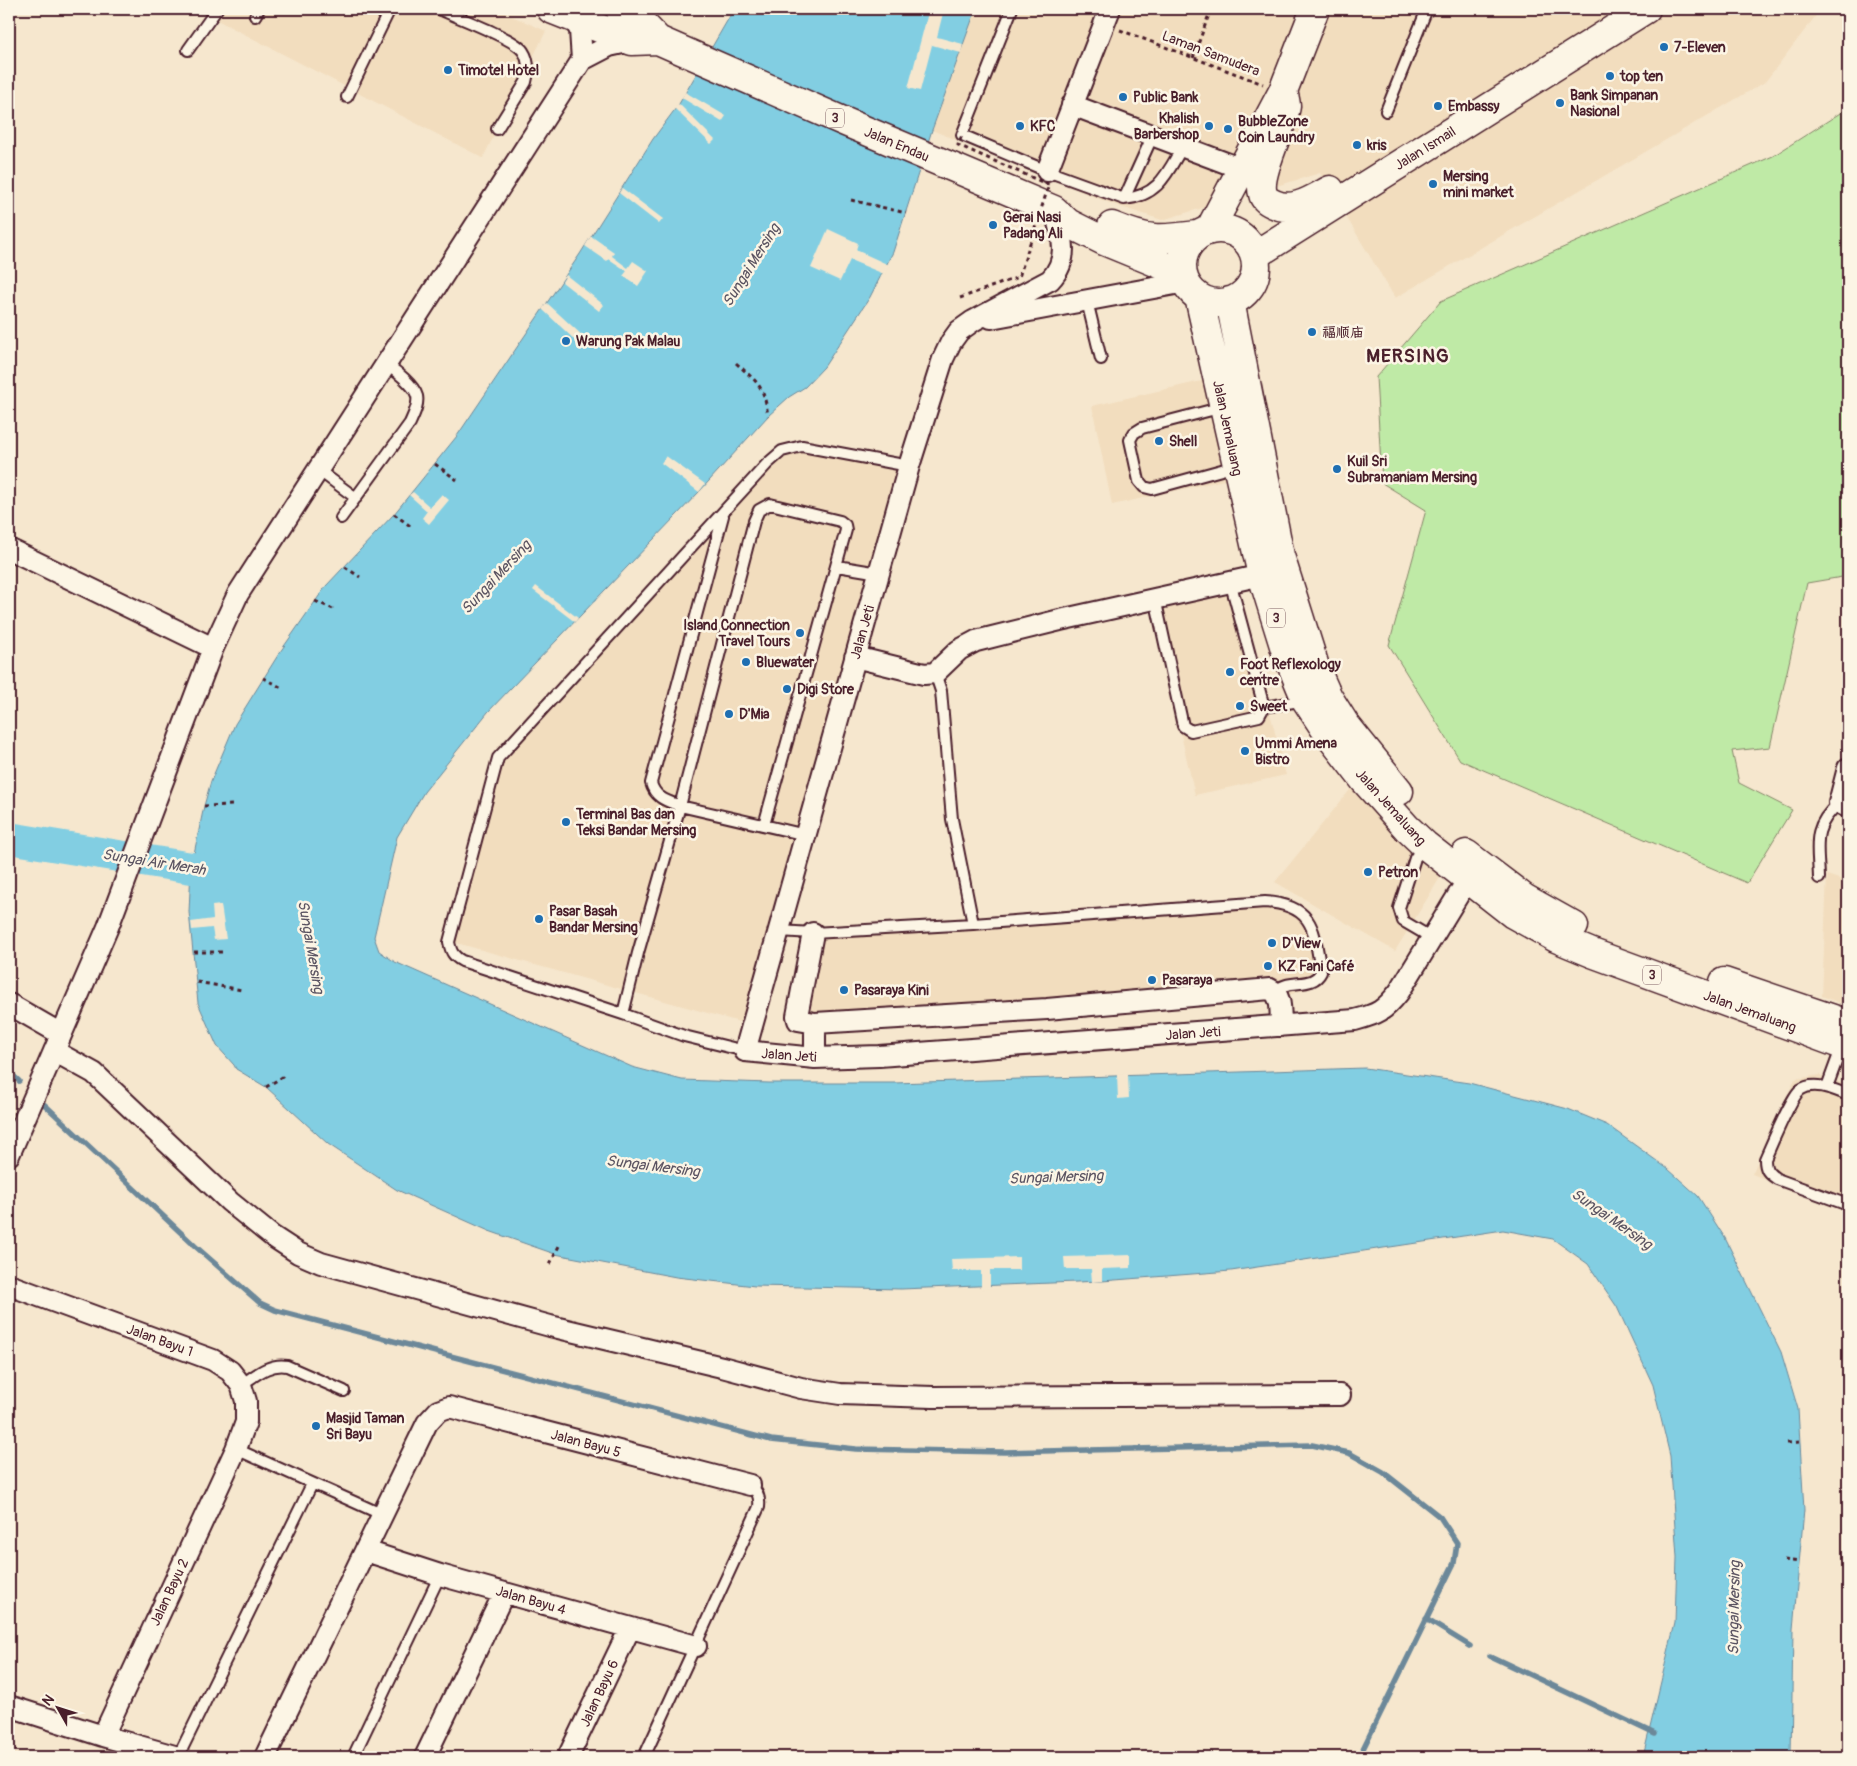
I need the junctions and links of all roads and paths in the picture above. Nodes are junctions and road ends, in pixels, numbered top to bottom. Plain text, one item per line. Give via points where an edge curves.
1 (217, 9) edge
2 (390, 9) edge
3 (439, 9) edge
4 (1012, 9) edge
5 (1211, 9) edge
6 (1315, 9) edge
7 (1427, 9) edge
8 (1646, 9) edge
9 (562, 13) edge
10 (1107, 16) edge
11 (635, 23) edge
12 (188, 50) dead end
13 (1193, 58) junction
14 (582, 60) junction
15 (1283, 91) junction
16 (347, 97) dead end
17 (1072, 105) junction
18 (1386, 112) dead end
19 (497, 128) dead end
20 (962, 135) junction
21 (1152, 135) junction
22 (1429, 145) junction
23 (1183, 146) junction
24 (1242, 168) junction
25 (1047, 171) junction
26 (1124, 198) junction
27 (851, 200) dead end
28 (1054, 210) junction
29 (906, 212) dead end
30 (1204, 232) junction
31 (1255, 255) junction
32 (1189, 284) junction
33 (960, 298) dead end
34 (1087, 300) junction
35 (1230, 301) junction
36 (973, 321) junction
37 (1101, 359) dead end
38 (736, 363) dead end
39 (387, 365) junction
40 (1224, 407) junction
41 (768, 416) dead end
42 (435, 464) dead end
43 (909, 466) junction
44 (1236, 466) junction
45 (317, 469) junction
46 (457, 480) dead end
47 (356, 498) junction
48 (724, 512) junction
49 (394, 514) dead end
50 (341, 518) dead end
51 (413, 528) dead end
52 (12, 556) edge
53 (837, 566) junction
54 (345, 567) dead end
55 (879, 573) junction
56 (1262, 574) junction
57 (360, 577) dead end
58 (1230, 581) junction
59 (1155, 598) junction
60 (316, 601) dead end
61 (333, 610) dead end
62 (213, 648) junction
63 (856, 657) junction
64 (935, 673) junction
65 (264, 678) dead end
66 (282, 688) dead end
67 (1306, 700) junction
68 (1264, 707) junction
69 (1848, 768) edge
70 (235, 805) dead end
71 (1843, 805) edge
72 (204, 806) dead end
73 (680, 806) junction
74 (764, 825) junction
75 (806, 835) junction
76 (1425, 845) junction
77 (1818, 878) dead end
78 (1468, 879) junction
79 (973, 924) junction
80 (779, 931) junction
81 (813, 933) junction
82 (1432, 938) junction
83 (194, 952) dead end
84 (225, 952) dead end
85 (197, 982) dead end
86 (242, 990) dead end
87 (1275, 992) junction
88 (9, 1004) edge
89 (623, 1014) junction
90 (815, 1024) junction
91 (1281, 1026) junction
92 (1846, 1039) edge
93 (57, 1042) junction
94 (745, 1051) junction
95 (815, 1058) junction
96 (284, 1076) dead end
97 (266, 1087) dead end
98 (1827, 1087) junction
99 (1848, 1095) edge
100 (9, 1155) edge
101 (1848, 1204) edge
102 (560, 1244) dead end
103 (550, 1264) dead end
104 (9, 1285) edge
105 (241, 1385) junction
106 (344, 1390) dead end
107 (1340, 1396) dead end
108 (1800, 1442) dead end
109 (1787, 1443) dead end
110 (236, 1449) junction
111 (312, 1484) junction
112 (750, 1486) joint
113 (381, 1514) junction
114 (366, 1551) junction
115 (1784, 1560) dead end
116 (1800, 1562) dead end
117 (440, 1575) junction
118 (504, 1593) junction
119 (630, 1628) junction
120 (696, 1646) junction
121 (9, 1706) edge
122 (103, 1736) junction
123 (178, 1757) edge
124 (265, 1757) edge
125 (353, 1757) edge
126 (425, 1757) edge
127 (568, 1757) edge
128 (644, 1757) edge

1 - 12 lane
2 - 16 lane
3 - 19 lane via 516,43 527,58 526,82
4 - 20 lane
5 - 13 path
6 - 15 main road
7 - 18 lane
8 - 22 main road, Jalan Ismail
9 - 11 main road, Jalan Endau / 3
9 - 14 street via 580,30
10 - 13 path, Laman Samudera
10 - 17 street
11 - 14 street via 609,46
11 - 28 main road, Jalan Endau / 3 via 843,121
13 - 15 path, Laman Samudera
14 - 39 street
15 - 22 main road via 1286,105 1262,181 1263,195 1278,206 1289,208 1311,200 1413,147
15 - 24 main road
17 - 21 street
17 - 25 street
20 - 25 lane
20 - 33 path, bridge via 958,145 1050,185 1019,277
21 - 23 street
21 - 26 lane
22 - 31 main road, Jalan Ismail
23 - 24 street
23 - 26 lane via 1158,185 1142,196
24 - 30 main road
25 - 26 lane
27 - 29 path
28 - 30 main road, Jalan Endau / 3 via 1074,210 1143,238 1164,240
28 - 32 main road, Jalan Endau / 3 via 1068,223
28 - 36 street, Jalan Jeti via 1064,255 1057,274
30 - 31 main road, 3 via 1224,228 1234,231 1243,237
30 - 32 main road, 3 via 1188,245 1182,259
31 - 35 main road via 1255,271 1250,286
32 - 34 street
32 - 35 main road, 3 via 1208,301
32 - 40 main road, Jalan Jemaluang / 3
34 - 36 street
34 - 37 lane
35 - 92 main road, Jalan Jemaluang / 3 via 1280,556 1296,610 1328,697 1381,769 1446,839 1524,898 1558,918 1692,970
36 - 43 street, Jalan Jeti via 959,331 943,359
38 - 41 path via 759,384 765,396
39 - 45 street
39 - 47 lane via 417,396 416,407 410,423
40 - 44 main road, Jalan Jemaluang / 3
40 - 44 lane via 1142,428 1130,440 1139,482 1152,489
42 - 46 path
43 - 48 lane via 802,446 782,451
43 - 55 street, Jalan Jeti
44 - 56 main road, Jalan Jemaluang / 3
45 - 47 lane
45 - 62 street via 238,594
47 - 50 lane
48 - 73 lane via 651,783 658,796
48 - 89 lane via 498,758 449,942 454,957 462,961
49 - 51 path
52 - 62 street
53 - 55 lane
53 - 73 lane via 846,530 840,521 770,504 759,510
53 - 74 lane
54 - 57 path
55 - 63 street, Jalan Jeti
56 - 58 street
56 - 67 main road, Jalan Jemaluang / 3 via 1285,649
58 - 59 street
58 - 68 lane
59 - 64 street via 976,641 959,650
59 - 68 lane via 1183,726 1191,731 1259,716
60 - 61 path
62 - 93 street via 108,927
63 - 64 street via 924,674
63 - 75 street, Jalan Jeti
64 - 79 lane via 941,691 952,818
65 - 66 path
67 - 68 lane
67 - 76 main road, Jalan Jemaluang / 3 via 1365,781
69 - 71 street
70 - 72 path
71 - 77 lane via 1828,813 1821,824
73 - 74 lane
73 - 89 lane
74 - 75 lane
75 - 80 street, Jalan Jeti
76 - 78 main road, Jalan Jemaluang / 3
76 - 82 lane via 1415,858 1398,908 1403,921
78 - 82 street, Jalan Jeti
78 - 92 main road, Jalan Jemaluang / 3 via 1513,914 1556,938
79 - 81 lane
79 - 87 lane via 1280,902 1305,915 1311,924 1321,972 1312,982 1285,984
80 - 81 lane
80 - 94 street, Jalan Jeti
81 - 90 street via 797,1016 802,1022
82 - 91 street, Jalan Jeti via 1399,992 1378,1014 1355,1020
83 - 84 path
85 - 86 path
87 - 90 street via 1270,989 1047,1009
87 - 91 street via 1279,996
88 - 93 street
89 - 94 lane via 684,1036
90 - 95 street
91 - 95 street, Jalan Jeti
92 - 98 lane
93 - 100 street
93 - 107 street via 230,1202 272,1236 321,1263 550,1326 801,1388 840,1394 933,1398
94 - 95 street, Jalan Jeti
96 - 97 path
98 - 99 lane
98 - 101 lane via 1810,1086 1800,1090 1765,1159 1765,1167 1777,1178
102 - 103 path
104 - 105 street, Jalan Bayu 1 via 213,1360 230,1371
105 - 106 lane via 277,1364
105 - 110 street via 246,1401 246,1422
108 - 109 path
110 - 111 lane
110 - 122 street, Jalan Bayu 2
111 - 113 lane
111 - 123 lane
112 - 113 street, Jalan Bayu 5 via 449,1407 438,1411 427,1423
112 - 120 lane via 757,1491 759,1507
113 - 114 street
114 - 117 street, Jalan Bayu 4
114 - 124 street
115 - 116 path
117 - 118 street, Jalan Bayu 4
117 - 125 lane
118 - 119 street, Jalan Bayu 4
118 - 126 street
119 - 120 street, Jalan Bayu 4
119 - 127 street, Jalan Bayu 6
120 - 128 lane
121 - 122 street
122 - 123 street

